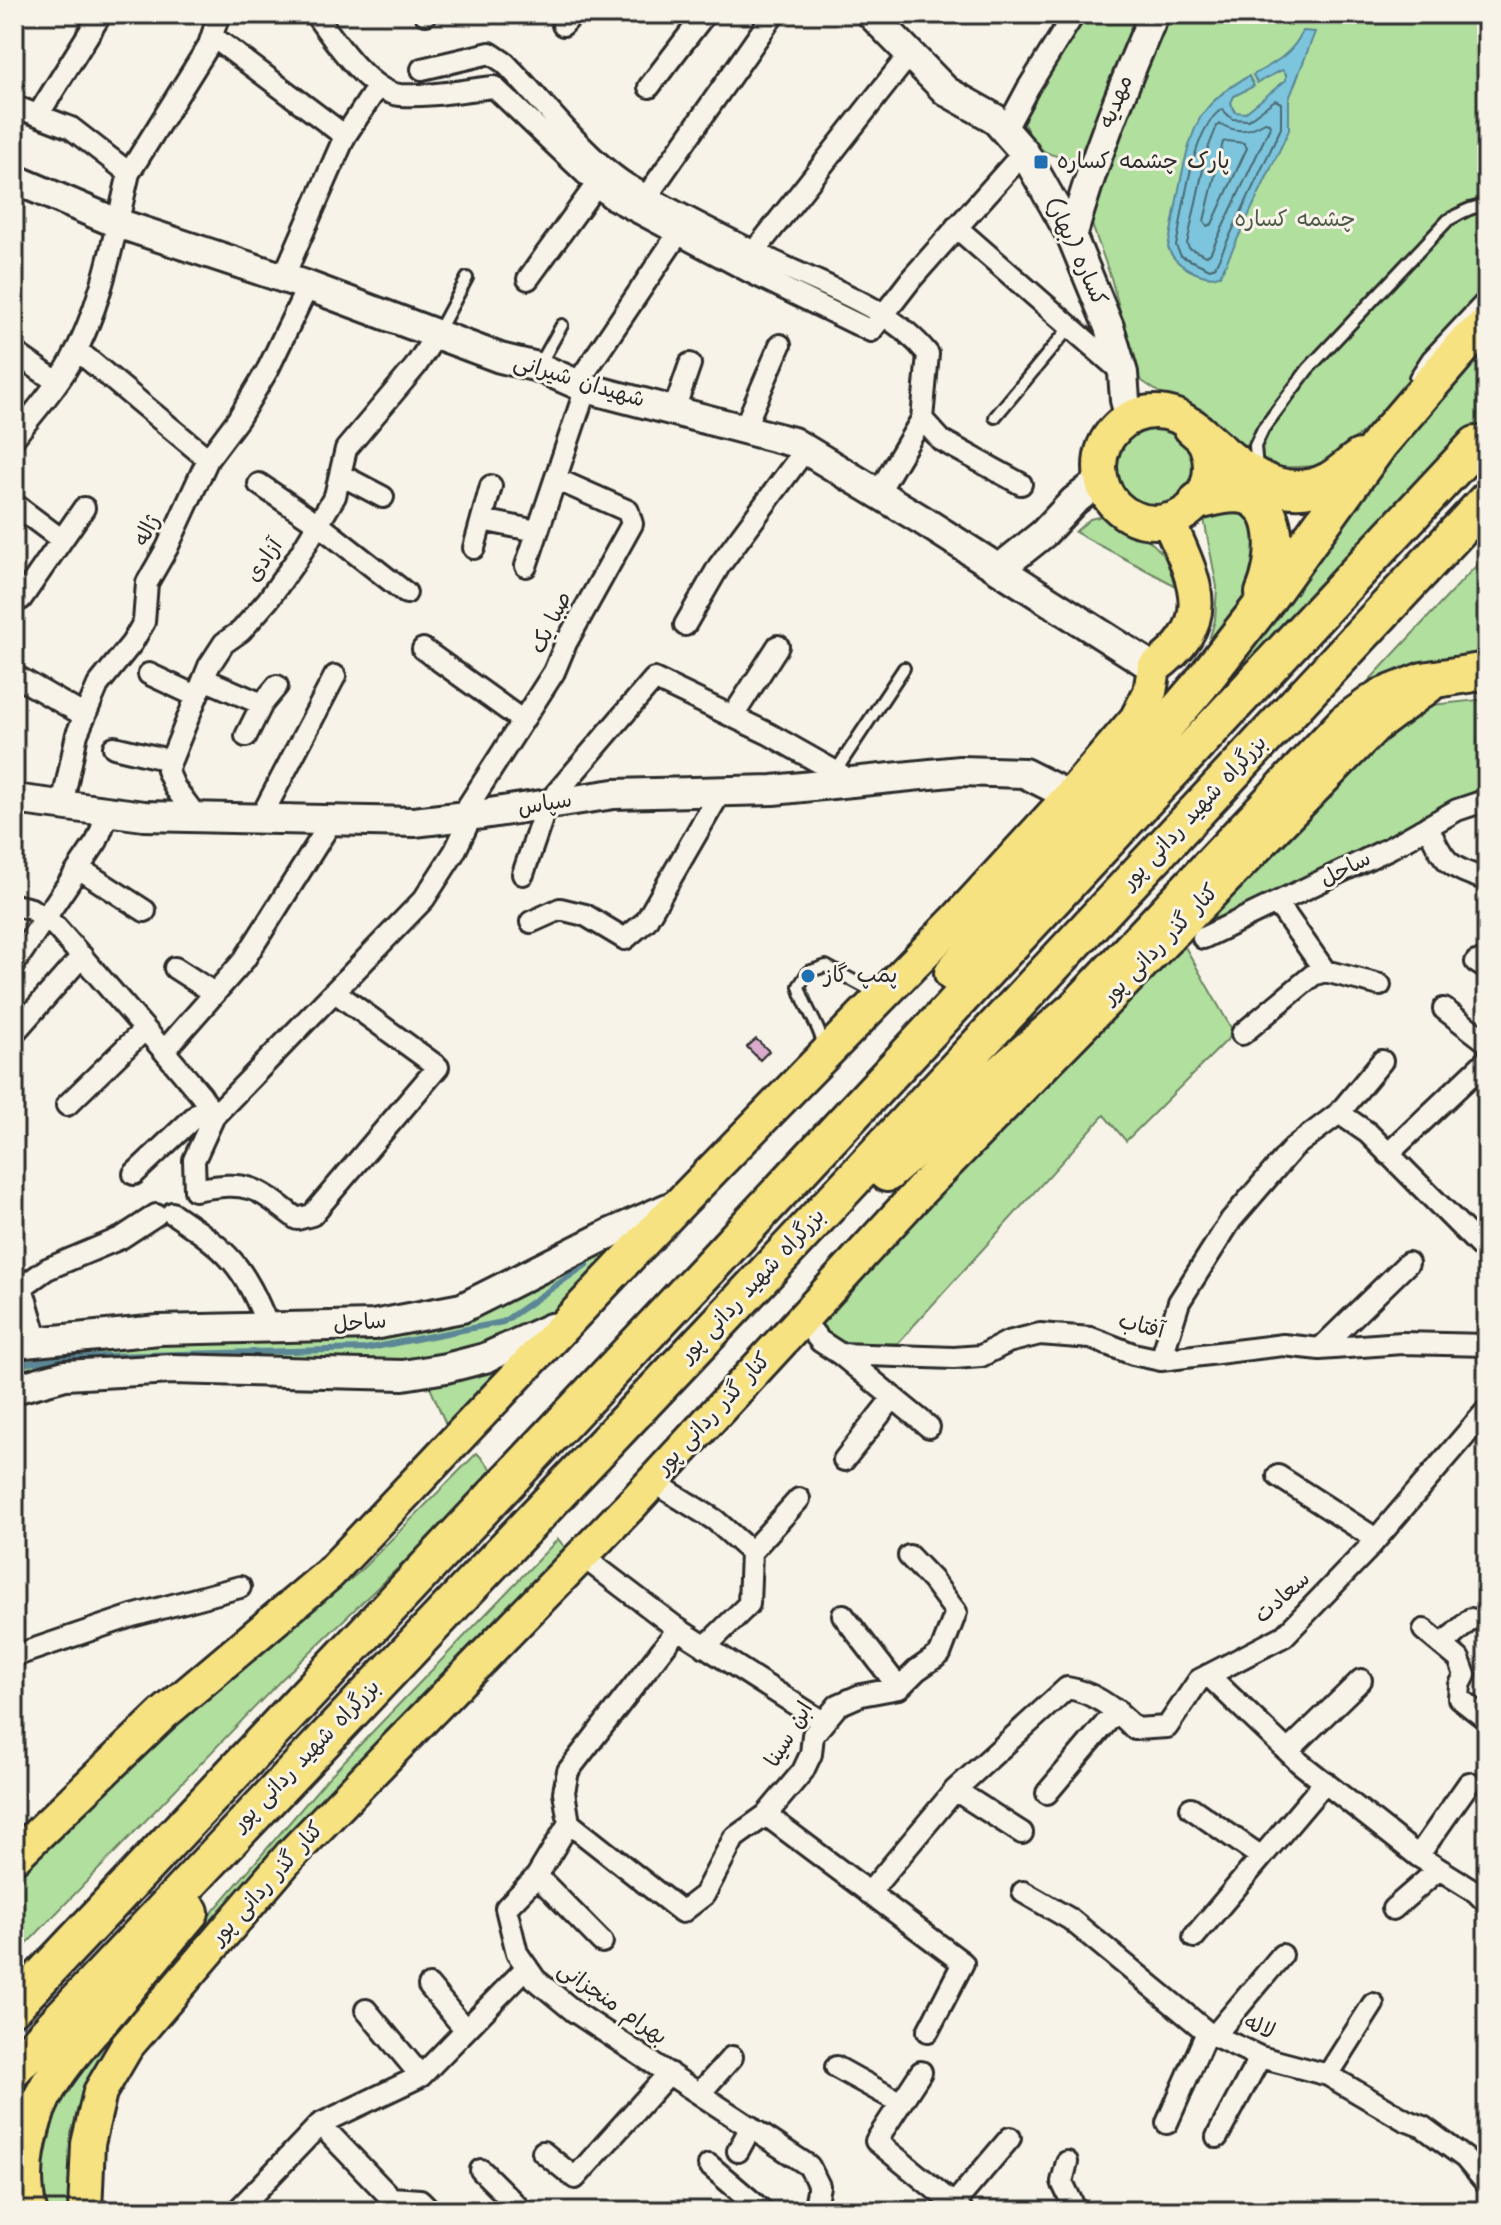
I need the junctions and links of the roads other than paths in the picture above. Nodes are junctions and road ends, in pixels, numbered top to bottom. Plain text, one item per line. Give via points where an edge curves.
1 (101, 14) edge
2 (219, 14) edge
3 (315, 14) edge
4 (705, 14) edge
5 (774, 14) edge
6 (871, 14) edge
7 (1074, 14) edge
8 (1154, 14) edge
9 (212, 36) junction
10 (909, 55) junction
11 (422, 69) dead end
12 (378, 86) junction
13 (649, 87) dead end
14 (14, 106) edge
15 (38, 115) junction
16 (1006, 129) junction
17 (345, 136) junction
18 (1024, 152) junction
19 (129, 173) junction
20 (15, 181) edge
21 (596, 185) junction
22 (647, 196) junction
23 (1487, 207) edge
24 (117, 223) junction
25 (956, 227) junction
26 (678, 234) junction
27 (1072, 237) junction
28 (754, 252) junction
29 (467, 278) dead end
30 (528, 279) dead end
31 (295, 282) junction
32 (1487, 294) edge
33 (886, 315) junction
34 (562, 325) dead end
35 (1487, 326) edge
36 (1070, 327) junction
37 (436, 335) junction
38 (780, 345) dead end
39 (77, 350) junction
40 (14, 352) edge
41 (690, 364) dead end
42 (538, 367) junction
43 (1123, 373) junction
44 (57, 382) junction
45 (1412, 382) dead end
46 (581, 386) junction
47 (674, 410) junction
48 (995, 417) dead end
49 (1130, 418) junction
50 (922, 419) junction
51 (1192, 427) junction
52 (1389, 427) junction
53 (744, 429) junction
54 (14, 438) edge
55 (1476, 445) dead end
56 (805, 450) junction
57 (208, 459) junction
58 (341, 475) junction
59 (556, 479) junction
60 (1258, 479) junction
61 (1101, 480) junction
62 (259, 484) dead end
63 (1021, 484) dead end
64 (491, 486) dead end
65 (878, 493) junction
66 (383, 497) dead end
67 (1487, 500) edge
68 (14, 504) edge
69 (84, 508) dead end
70 (1183, 511) junction
71 (482, 520) junction
72 (318, 524) junction
73 (537, 531) junction
74 (62, 540) junction
75 (474, 548) dead end
76 (526, 566) dead end
77 (999, 569) junction
78 (406, 593) dead end
79 (21, 599) dead end
80 (1254, 615) junction
81 (685, 625) dead end
82 (778, 646) dead end
83 (423, 649) dead end
84 (904, 668) dead end
85 (1154, 668) junction
86 (149, 674) dead end
87 (14, 675) edge
88 (335, 676) dead end
89 (1470, 676) edge
90 (277, 686) dead end
91 (200, 687) junction
92 (262, 704) junction
93 (85, 716) junction
94 (733, 716) junction
95 (523, 721) junction
96 (246, 736) dead end
97 (114, 747) dead end
98 (169, 760) junction
99 (844, 777) junction
100 (721, 791) junction
101 (1070, 796) junction
102 (14, 799) edge
103 (1487, 800) edge
104 (547, 804) junction
105 (62, 806) junction
106 (109, 811) junction
107 (196, 816) junction
108 (467, 816) junction
109 (261, 817) junction
110 (333, 819) junction
111 (1428, 826) junction
112 (80, 869) junction
113 (523, 874) dead end
114 (1487, 880) edge
115 (1278, 904) junction
116 (14, 905) edge
117 (145, 911) dead end
118 (46, 920) junction
119 (531, 922) dead end
120 (1203, 938) dead end
121 (82, 956) junction
122 (919, 958) junction
123 (14, 964) edge
124 (175, 968) dead end
125 (1325, 971) junction
126 (1380, 985) dead end
127 (335, 992) junction
128 (214, 993) junction
129 (1444, 1009) dead end
130 (145, 1029) junction
131 (14, 1033) edge
132 (1242, 1034) dead end
133 (1487, 1042) edge
134 (164, 1051) junction
135 (1487, 1060) edge
136 (1382, 1061) dead end
137 (806, 1075) junction
138 (67, 1105) dead end
139 (211, 1111) junction
140 (1339, 1113) junction
141 (1388, 1154) junction
142 (134, 1174) dead end
143 (681, 1202) junction
144 (1487, 1253) edge
145 (1408, 1263) dead end
146 (707, 1270) junction
147 (18, 1283) edge
148 (735, 1306) junction
149 (802, 1319) junction
150 (563, 1327) junction
151 (269, 1329) junction
152 (26, 1343) edge
153 (1487, 1345) edge
154 (1320, 1349) junction
155 (840, 1354) junction
156 (1161, 1360) junction
157 (14, 1389) edge
158 (892, 1399) junction
159 (1487, 1410) edge
160 (929, 1427) dead end
161 (844, 1460) dead end
162 (1278, 1476) dead end
163 (652, 1481) junction
164 (799, 1499) dead end
165 (1376, 1539) junction
166 (751, 1552) junction
167 (582, 1556) junction
168 (909, 1556) dead end
169 (240, 1587) dead end
170 (843, 1615) dead end
171 (1471, 1619) dead end
172 (678, 1629) junction
173 (1424, 1630) dead end
174 (1442, 1645) junction
175 (705, 1647) junction
176 (14, 1656) edge
177 (1208, 1675) junction
178 (1361, 1680) dead end
179 (377, 1683) junction
180 (899, 1688) junction
181 (1117, 1710) junction
182 (1487, 1720) edge
183 (823, 1722) junction
184 (1288, 1751) junction
185 (1325, 1782) junction
186 (1469, 1783) dead end
187 (955, 1790) junction
188 (1047, 1793) dead end
189 (1191, 1808) dead end
190 (766, 1815) junction
191 (569, 1823) junction
192 (1022, 1833) dead end
193 (1260, 1856) junction
194 (1418, 1856) junction
195 (14, 1857) edge
196 (1439, 1869) junction
197 (537, 1876) junction
198 (1483, 1891) edge
199 (1023, 1892) dead end
200 (869, 1893) junction
201 (1393, 1909) dead end
202 (97, 1916) junction
203 (1194, 1937) dead end
204 (602, 1942) dead end
205 (1282, 1955) dead end
206 (527, 1967) junction
207 (429, 1986) dead end
208 (14, 1989) edge
209 (1373, 2004) dead end
210 (14, 2006) edge
211 (366, 2010) dead end
212 (465, 2029) junction
213 (928, 2031) dead end
214 (1211, 2033) junction
215 (732, 2057) dead end
216 (1260, 2057) junction
217 (836, 2067) dead end
218 (14, 2068) edge
219 (921, 2072) dead end
220 (669, 2073) junction
221 (1328, 2075) junction
222 (421, 2076) junction
223 (700, 2093) junction
224 (901, 2103) junction
225 (1167, 2123) dead end
226 (320, 2124) junction
227 (751, 2127) junction
228 (1217, 2137) dead end
229 (1010, 2138) dead end
230 (738, 2151) dead end
231 (543, 2152) dead end
232 (1067, 2162) dead end
233 (709, 2165) dead end
234 (481, 2170) dead end
235 (1485, 2174) edge
236 (958, 2207) edge
237 (246, 2209) edge
238 (28, 2211) edge
239 (85, 2211) edge
240 (431, 2211) edge
241 (522, 2211) edge
242 (763, 2211) edge
243 (814, 2211) edge
244 (1076, 2211) edge

1 - 15 street
2 - 9 street
3 - 12 street
4 - 13 street
5 - 22 street
6 - 10 street, کساره (بهار)
7 - 16 street
8 - 27 street, مهدیه via 1087,181
9 - 17 street
9 - 19 street
10 - 16 street, کساره (بهار) via 946,91
10 - 28 street
11 - 22 street via 490,53 593,157
12 - 17 street, ژاله
12 - 21 street via 397,95 494,87
14 - 15 street
15 - 19 street via 71,128
16 - 18 street, کساره (بهار)
17 - 31 street, ژاله
18 - 25 street
18 - 27 street, کساره (بهار)
19 - 24 street
20 - 24 street, شهیدان شیرانی
21 - 26 street
21 - 30 street
22 - 28 street
23 - 60 lane via 1468,209 1448,220 1308,369 1255,446
24 - 31 street, شهیدان شیرانی
24 - 39 street
25 - 33 street
25 - 36 street
26 - 33 street via 871,331
26 - 46 street
27 - 43 street, کساره (بهار)
28 - 33 street
29 - 37 lane
31 - 37 street, شهیدان شیرانی
31 - 57 street, ژاله via 268,369
32 - 45 lane via 1428,357
33 - 50 street via 928,354
34 - 42 lane
35 - 52 highway
36 - 43 street
36 - 48 lane
37 - 42 street, شهیدان شیرانی
37 - 58 street, آزادی via 346,449
38 - 53 street
39 - 44 street
39 - 57 street
40 - 44 street
41 - 47 street
42 - 46 street, شهیدان شیرانی
43 - 49 street, کساره (بهار)
44 - 54 street
46 - 47 street, شهیدان شیرانی
46 - 59 street
47 - 53 street, شهیدان شیرانی
49 - 51 main road via 1163,413
49 - 61 main road via 1108,438
50 - 63 street via 941,440
50 - 65 street
51 - 60 highway
51 - 70 main road via 1208,454 1208,479
52 - 60 highway via 1329,481 1303,489 1275,488
52 - 80 highway
53 - 56 street, شهیدان شیرانی
55 - 146 highway, بزرگراه شهید ردانی پور
56 - 65 street, شهیدان شیرانی
56 - 81 street via 719,566
57 - 93 street, ژاله via 147,583 144,622 98,685
58 - 66 street
58 - 72 street, آزادی
59 - 73 street
59 - 95 street, صبا یک via 628,511 632,524
61 - 70 main road via 1115,505 1140,520
61 - 77 street
62 - 72 street
64 - 71 street
65 - 77 street, شهیدان شیرانی
67 - 148 highway, بزرگراه شهید ردانی پور
68 - 74 street
69 - 74 street
70 - 80 highway via 1238,495 1250,497 1264,510 1275,559
70 - 85 main road via 1187,564 1197,595 1192,628 1174,654
71 - 73 street
71 - 75 street
72 - 78 street
72 - 91 street, آزادی via 268,600 224,643
73 - 76 street
74 - 79 street
77 - 85 street, شهیدان شیرانی
80 - 146 highway
82 - 94 street
83 - 95 street
84 - 99 lane
85 - 101 main road via 1150,692 1136,719
86 - 91 street
87 - 93 street
88 - 109 street
89 - 148 highway via 1423,681 1380,698 1345,723 1075,1009
89 - 149 main road, کنار گذر ردانی پور via 1374,727 921,1190
90 - 92 street
91 - 92 street
91 - 98 street, آزادی
92 - 96 street
93 - 105 street, ژاله
94 - 99 street
94 - 104 street via 654,679
95 - 108 street, صبا یک
97 - 98 street
98 - 107 street via 167,770 175,788
99 - 100 street, سپاس via 773,790
99 - 101 street, سپاس via 1024,773
100 - 104 street, سپاس via 614,794
100 - 119 street via 646,921 625,939 585,915 560,909
101 - 122 main road
102 - 105 street, سپاس
103 - 111 street, ساحل
104 - 108 street, سپاس
104 - 113 street
105 - 106 street, سپاس
106 - 107 street, سپاس
106 - 112 street
107 - 109 street, سپاس
108 - 110 street, سپاس via 414,822
108 - 127 street, صبا یک via 455,851 424,899
109 - 110 street, سپاس
110 - 128 street via 244,960
111 - 114 street via 1441,856
111 - 115 street, ساحل
112 - 117 street
112 - 118 street
115 - 120 street, ساحل
115 - 125 street
116 - 118 street
118 - 121 street
118 - 123 street
121 - 130 street
121 - 131 street
122 - 137 main road
122 - 137 lane via 865,987 826,966 808,972 799,986 822,1040
124 - 128 street
125 - 126 street
125 - 132 street via 1313,975
127 - 139 street, صبا یک
127 - 139 street via 438,1067 312,1215 297,1219 259,1190 226,1184 195,1190 194,1160
128 - 134 street
129 - 133 street
130 - 134 street
130 - 138 street
134 - 139 street
135 - 141 street
136 - 140 street
137 - 143 main road
139 - 142 street, صبا یک
140 - 141 street
140 - 156 street via 1294,1147 1231,1220 1179,1302
141 - 144 street
143 - 150 main road
143 - 151 street, ساحل via 462,1308 373,1325
145 - 154 street
146 - 202 highway, بزرگراه شهید ردانی پور
147 - 151 street via 164,1214 216,1242 235,1261
147 - 152 street
148 - 179 highway, بزرگراه شهید ردانی پور
149 - 155 street
149 - 163 main road, کنار گذر ردانی پور
150 - 157 street via 485,1358 403,1375 172,1369 65,1375
150 - 195 main road via 329,1574 163,1714
151 - 152 street, ساحل via 159,1330
153 - 154 street, آفتاب via 1402,1343
154 - 156 street, آفتاب via 1283,1345
155 - 156 street, آفتاب via 981,1356 1040,1334 1091,1338
155 - 158 street
158 - 160 street
158 - 161 street
159 - 165 street, سعادت
162 - 165 street
163 - 166 street via 715,1520
163 - 167 main road, کنار گذر ردانی پور
164 - 166 street
165 - 177 street, سعادت via 1284,1636
166 - 175 street via 749,1604
167 - 172 street
167 - 239 main road, کنار گذر ردانی پور via 290,1856 127,2046 100,2092 88,2144
168 - 180 street via 956,1612 940,1654
169 - 176 street
170 - 180 street
171 - 174 street
172 - 175 street
172 - 191 street via 568,1771 564,1792
173 - 174 street
174 - 182 street via 1459,1659 1465,1675 1459,1698
175 - 183 street
177 - 181 street, سعادت via 1167,1727 1135,1729
177 - 184 street
178 - 184 street
179 - 218 highway, بزرگراه شهید ردانی پور
179 - 238 highway via 68,2058 33,2119 23,2188
180 - 183 street, ابن سینا via 838,1705
181 - 187 street, سعادت via 1067,1688
181 - 188 street
183 - 190 street, ابن سینا via 813,1735 803,1771
184 - 185 street
185 - 193 street
185 - 194 street
186 - 194 street
187 - 192 street
187 - 200 street
189 - 193 street
190 - 191 street, ابن سینا via 734,1838 704,1895 682,1912
190 - 200 street
191 - 197 street, بهرام منجزانی
193 - 203 street
194 - 196 street
196 - 198 street
196 - 201 street
197 - 204 street
197 - 206 street, بهرام منجزانی via 506,1908 517,1953
199 - 214 street, لاله via 1070,1919
200 - 213 street via 963,1963
202 - 208 highway
202 - 210 highway, بزرگراه شهید ردانی پور
205 - 214 street
206 - 212 street
206 - 220 street, بهرام منجزانی via 575,2012
207 - 212 street
209 - 221 street
211 - 222 street
212 - 222 street
214 - 216 street, لاله
214 - 225 street
215 - 223 street
216 - 221 street, لاله
216 - 228 street
217 - 224 street
219 - 224 street
220 - 223 street, بهرام منجزانی
220 - 231 street via 575,2178
221 - 235 street, لاله via 1423,2127
222 - 226 street
223 - 227 street, بهرام منجزانی
224 - 236 street via 876,2141
226 - 237 street
226 - 240 street via 391,2198 420,2200
227 - 230 street
227 - 243 street, بهرام منجزانی via 809,2166 819,2186
229 - 236 street
232 - 244 street via 1062,2182
233 - 242 street
234 - 241 street

